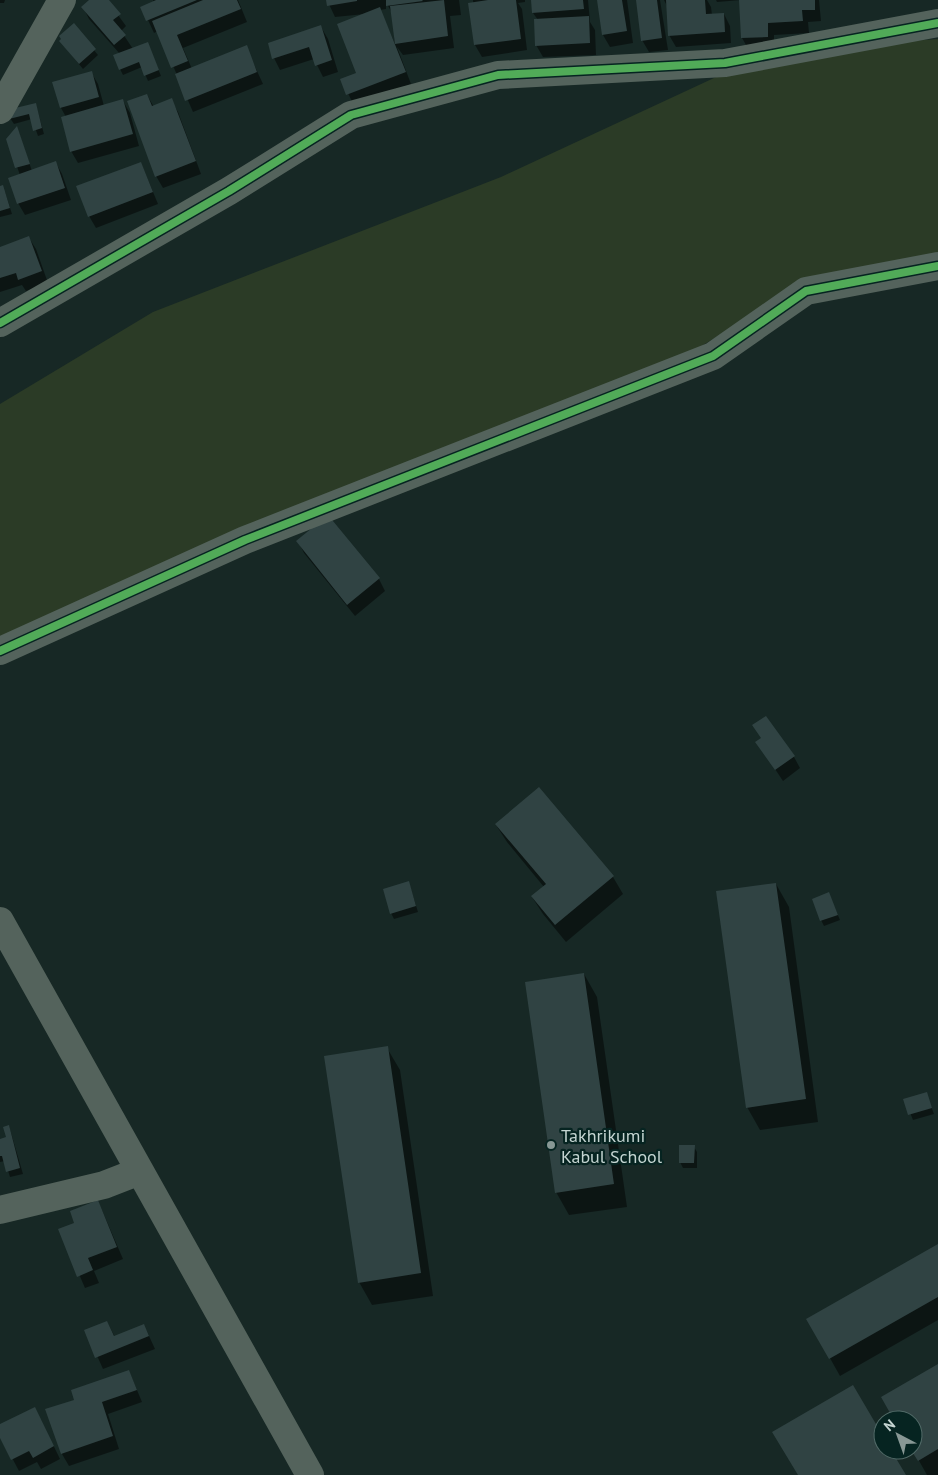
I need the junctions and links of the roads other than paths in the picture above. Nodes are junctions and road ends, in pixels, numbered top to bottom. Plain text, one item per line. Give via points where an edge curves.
1 (62, 0) edge
2 (938, 23) edge
3 (0, 110) edge
4 (938, 266) edge
5 (0, 323) edge
6 (0, 651) edge
7 (0, 921) edge
8 (140, 1171) junction
9 (0, 1210) edge
10 (310, 1475) edge

1 - 3 street
2 - 5 street via 724,63 498,75 351,115 229,191
4 - 6 street via 806,291 713,356 245,540
7 - 8 street
8 - 9 street via 104,1185
8 - 10 street

